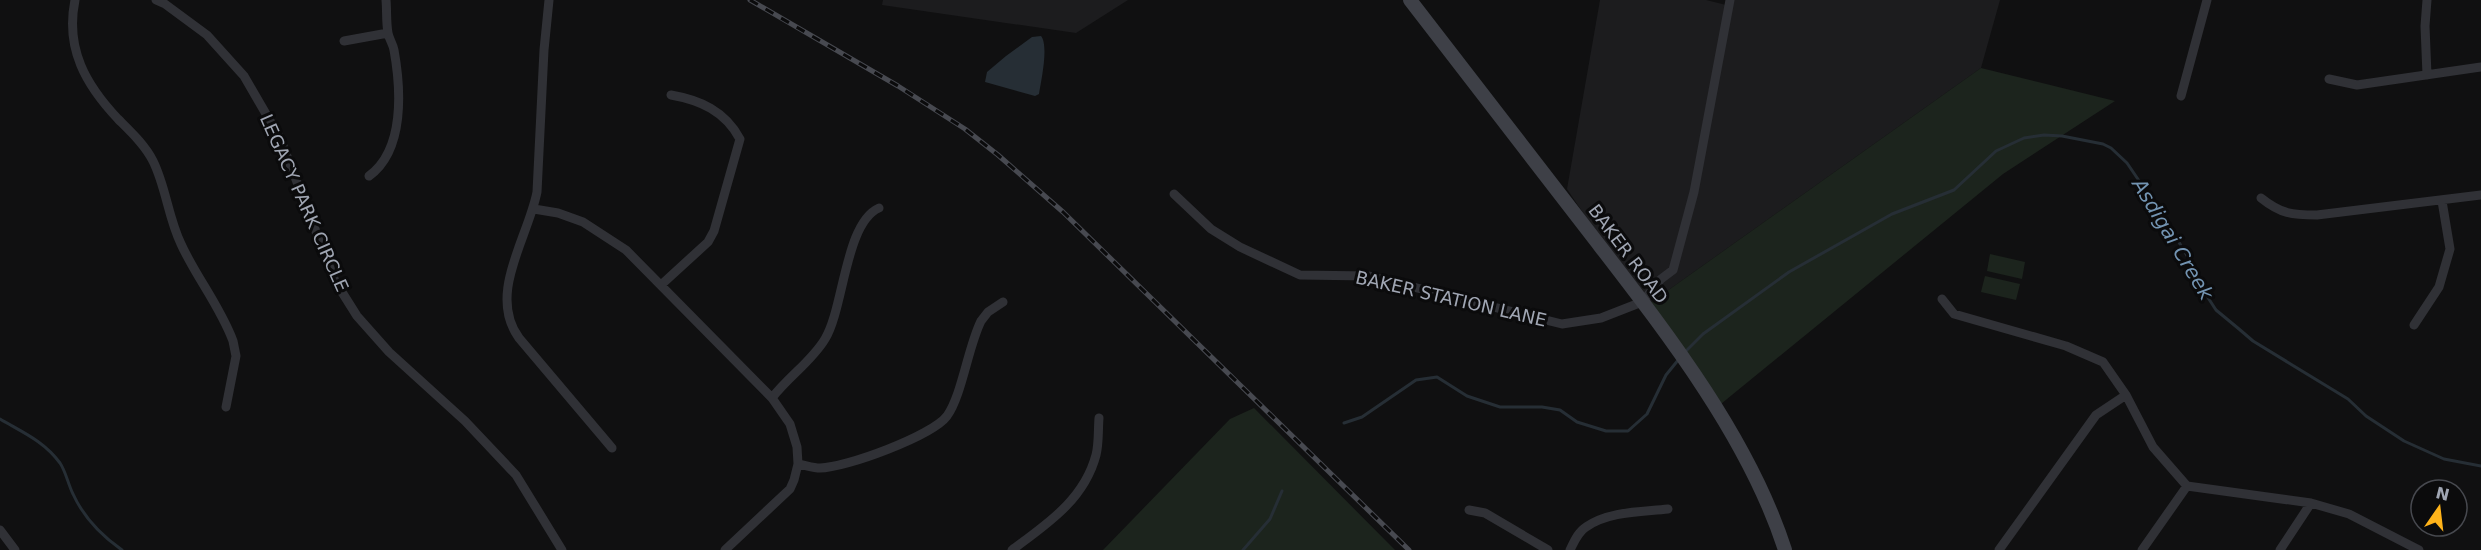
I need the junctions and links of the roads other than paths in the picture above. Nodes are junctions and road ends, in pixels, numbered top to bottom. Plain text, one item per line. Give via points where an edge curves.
1 (75, 0) edge
2 (156, 0) edge
3 (386, 0) edge
4 (549, 0) edge
5 (1410, 0) edge
6 (1730, 0) edge
7 (2208, 0) edge
8 (2427, 0) edge
9 (388, 33) junction
10 (344, 41) dead end
11 (2481, 67) edge
12 (2427, 75) junction
13 (2329, 79) dead end
14 (671, 95) dead end
15 (2181, 96) dead end
16 (369, 176) dead end
17 (1174, 194) dead end
18 (2481, 195) edge
19 (2261, 198) dead end
20 (2442, 201) junction
21 (879, 208) dead end
22 (534, 209) junction
23 (661, 285) junction
24 (1942, 299) dead end
25 (1003, 302) dead end
26 (1642, 302) junction
27 (2414, 325) dead end
28 (2126, 395) junction
29 (772, 398) junction
30 (226, 407) dead end
31 (1099, 418) dead end
32 (612, 448) dead end
33 (798, 464) junction
34 (2187, 486) junction
35 (2311, 503) junction
36 (1668, 509) dead end
37 (1469, 510) dead end
38 (0, 530) edge
39 (15, 550) edge
40 (562, 550) edge
41 (725, 550) edge
42 (1012, 550) edge
43 (1548, 550) edge
44 (1570, 550) edge
45 (1785, 550) edge
46 (1999, 550) edge
47 (2142, 550) edge
48 (2280, 550) edge
49 (2419, 550) edge

1 - 30 street via 72,32 77,61 99,99 152,159 180,243 233,341 236,357
2 - 40 street, LEGACY PARK CIRCLE via 207,35 244,76 280,138 335,281 357,316 516,476
3 - 9 street
4 - 22 street
5 - 26 main road, BAKER ROAD
6 - 26 street via 1694,192 1673,270
7 - 15 street
8 - 12 street
9 - 10 street
9 - 16 street via 394,47 399,106 391,148 381,167
11 - 12 street
12 - 13 street via 2357,85
14 - 23 street via 712,107 740,139 714,231 708,242
17 - 26 street, BAKER STATION LANE via 1211,229 1300,275 1369,276 1562,324 1602,318
18 - 20 street
19 - 20 street via 2275,210 2317,216
20 - 27 street via 2450,249 2439,287
21 - 29 street via 859,229 826,338
22 - 23 street via 558,213 603,233
22 - 32 street via 509,282 506,312 511,327
23 - 29 street
24 - 28 street via 1954,314 2066,346 2103,362
25 - 33 street via 981,321 951,407 938,425 905,442 842,464 819,468
26 - 45 main road, BAKER ROAD via 1730,430
28 - 34 street via 2153,447
28 - 46 street via 2096,415
29 - 33 street via 790,424
31 - 42 street via 1097,453 1081,489 1050,522
33 - 41 street via 790,489
34 - 35 street
34 - 47 street
35 - 48 street
35 - 49 street via 2349,514
36 - 44 street via 1612,516 1586,527
37 - 43 street via 1485,513
38 - 39 street

